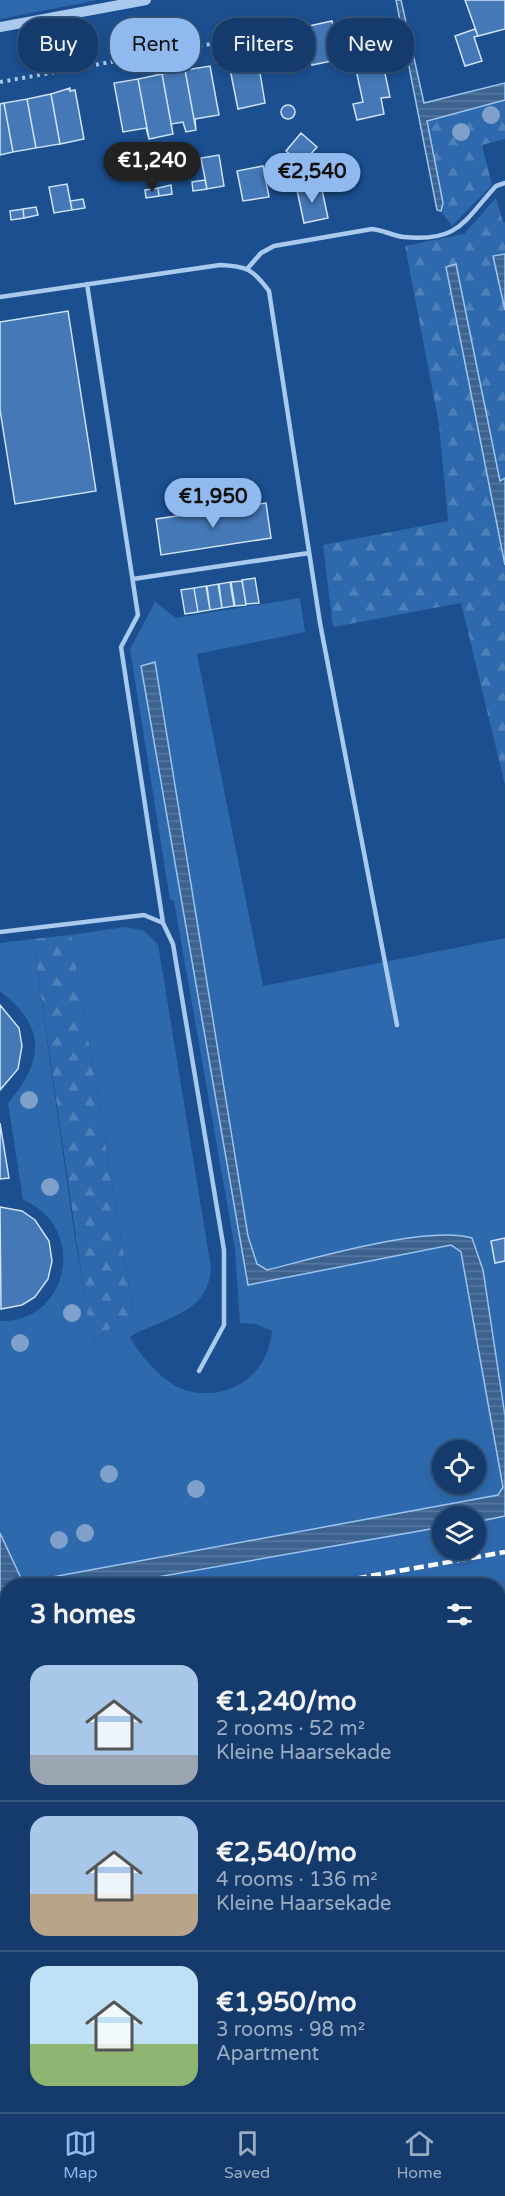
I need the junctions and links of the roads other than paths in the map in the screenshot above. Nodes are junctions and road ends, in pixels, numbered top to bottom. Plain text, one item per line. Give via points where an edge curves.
1 (146, 0) edge
2 (0, 27) edge
3 (505, 183) edge
4 (247, 269) junction
5 (87, 284) junction
6 (0, 297) edge
7 (309, 553) junction
8 (133, 579) junction
9 (163, 922) junction
10 (0, 932) edge
11 (397, 1025) dead end
12 (199, 1371) dead end

1 - 2 street
3 - 4 lane via 496,186 457,231 402,237 372,229 285,244 261,253
4 - 5 lane via 220,265
4 - 7 lane via 257,274 268,291
5 - 6 lane
5 - 8 lane
7 - 8 lane
7 - 11 lane
8 - 9 lane via 138,615 120,647
9 - 10 lane via 144,915
9 - 12 lane via 173,944 224,1250 224,1325

